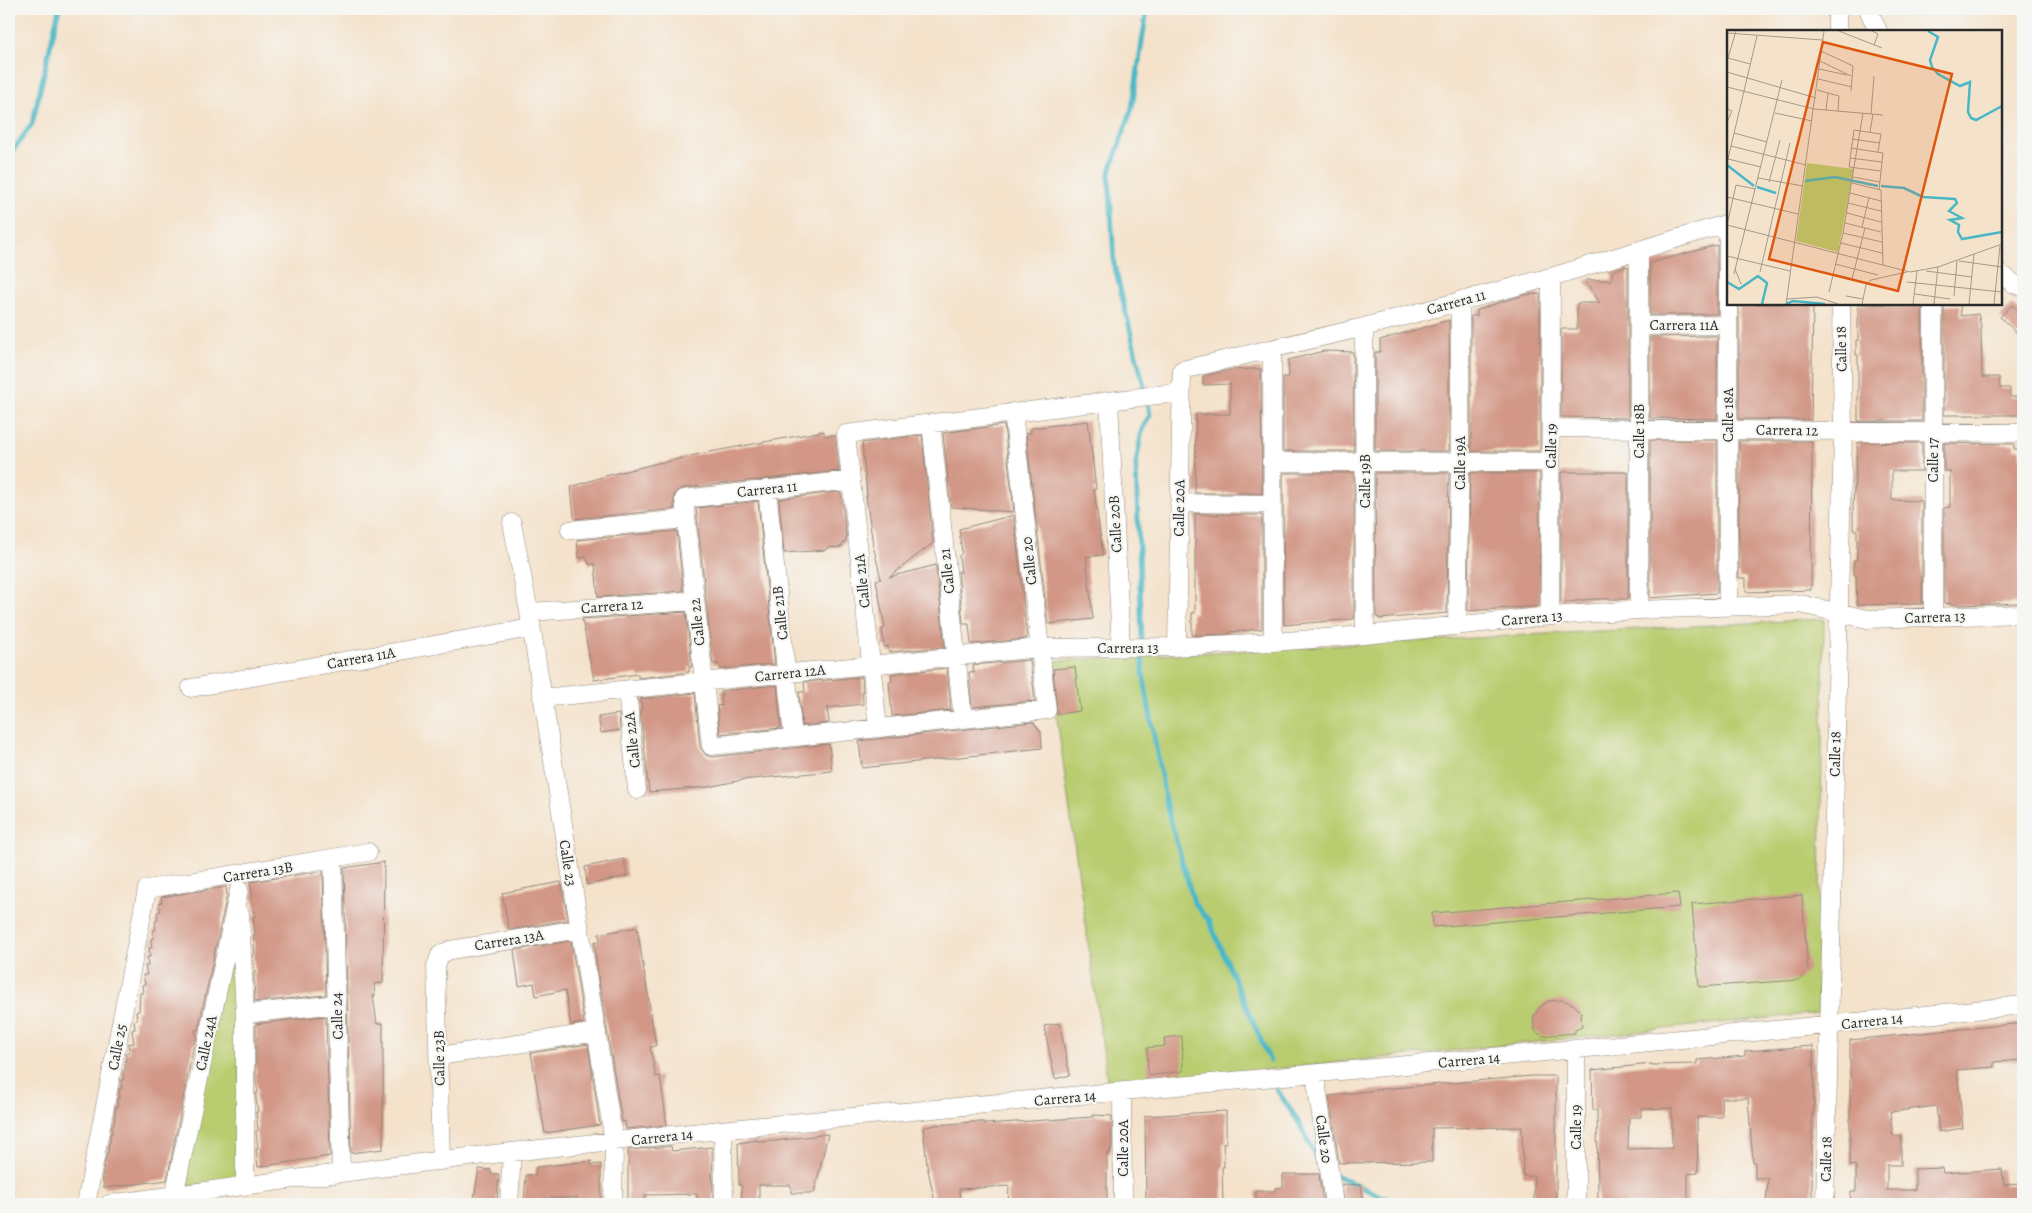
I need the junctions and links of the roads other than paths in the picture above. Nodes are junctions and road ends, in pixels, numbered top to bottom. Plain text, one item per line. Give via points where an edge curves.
1 (1837, 9) edge
2 (1868, 9) edge
3 (1837, 30) edge
4 (1878, 30) edge
5 (1727, 223) edge
6 (1639, 251) junction
7 (1551, 277) junction
8 (1460, 300) junction
9 (1728, 305) edge
10 (1840, 305) edge
11 (1933, 305) edge
12 (1728, 325) junction
13 (1639, 326) junction
14 (1364, 327) junction
15 (1272, 349) junction
16 (1182, 370) joint
17 (1181, 392) junction
18 (1108, 401) junction
19 (1013, 412) junction
20 (932, 422) junction
21 (1552, 428) junction
22 (1639, 429) junction
23 (1728, 430) junction
24 (1843, 431) junction
25 (1933, 432) junction
26 (2023, 433) edge
27 (1271, 462) junction
28 (1365, 462) junction
29 (1460, 462) junction
30 (1550, 462) junction
31 (851, 480) junction
32 (767, 489) junction
33 (684, 499) joint
34 (1180, 502) junction
35 (1272, 504) junction
36 (686, 519) junction
37 (512, 523) dead end
38 (570, 530) dead end
39 (694, 601) junction
40 (1728, 606) junction
41 (1639, 610) junction
42 (1838, 613) junction
43 (2023, 614) edge
44 (1550, 616) junction
45 (1933, 617) junction
46 (530, 620) junction
47 (1457, 626) junction
48 (1365, 635) junction
49 (1273, 642) junction
50 (1175, 647) junction
51 (1039, 648) junction
52 (1124, 648) junction
53 (956, 656) junction
54 (871, 665) junction
55 (786, 674) junction
56 (704, 682) junction
57 (191, 688) dead end
58 (627, 690) junction
59 (542, 698) junction
60 (963, 719) junction
61 (878, 728) junction
62 (793, 737) junction
63 (637, 790) dead end
64 (368, 852) dead end
65 (333, 859) junction
66 (239, 882) junction
67 (147, 889) joint
68 (579, 929) junction
69 (440, 955) joint
70 (337, 1004) junction
71 (2023, 1004) edge
72 (245, 1014) junction
73 (1829, 1025) junction
74 (597, 1032) junction
75 (1576, 1050) junction
76 (439, 1056) junction
77 (1315, 1074) junction
78 (1122, 1093) junction
79 (723, 1130) junction
80 (614, 1142) junction
81 (512, 1152) junction
82 (441, 1161) junction
83 (341, 1173) junction
84 (245, 1186) junction
85 (174, 1196) junction
86 (86, 1204) edge
87 (109, 1204) edge
88 (509, 1204) edge
89 (613, 1204) edge
90 (724, 1204) edge
91 (1122, 1204) edge
92 (1334, 1204) edge
93 (1576, 1204) edge
94 (1825, 1204) edge

1 - 3 street
2 - 4 street
5 - 6 street, Carrera 11
6 - 7 street, Carrera 11
6 - 13 street, Calle 18B
7 - 8 street, Carrera 11
7 - 21 street, Calle 19
8 - 14 street, Carrera 11
8 - 29 street, Calle 19A
9 - 12 street, Calle 18A
10 - 24 street, Calle 18
11 - 25 street, Calle 17
12 - 13 street, Carrera 11A
12 - 23 street, Calle 18A
13 - 22 street, Calle 18B
14 - 15 street, Carrera 11
14 - 28 street, Calle 19B
15 - 16 street, Carrera 11
15 - 27 street
16 - 17 street, Calle 20A
17 - 18 street
17 - 34 street, Calle 20A
18 - 19 street
18 - 52 street, Calle 20B
19 - 20 street
19 - 51 street, Calle 20
20 - 31 street, Calle 21A via 846,434
20 - 53 street, Calle 21
21 - 22 street, Carrera 12
21 - 30 street, Calle 19
22 - 23 street, Carrera 12
22 - 41 street, Calle 18B
23 - 24 street, Carrera 12
23 - 40 street, Calle 18A
24 - 25 street, Carrera 12
24 - 42 street, Calle 18
25 - 26 street, Carrera 12
25 - 45 street, Calle 17
27 - 28 street
27 - 35 street
28 - 29 street
28 - 48 street, Calle 19B
29 - 30 street
29 - 47 street, Calle 19A
30 - 44 street, Calle 19
31 - 32 street, Carrera 11
31 - 54 street, Calle 21A
32 - 33 street, Carrera 11
32 - 55 street, Calle 21B
33 - 36 street, Calle 22
34 - 35 street
34 - 50 street, Calle 20A
35 - 49 street
36 - 38 street
36 - 39 street, Calle 22
37 - 46 street, Calle 23
39 - 46 street, Carrera 12
39 - 56 street, Calle 22
40 - 41 street, Carrera 13
40 - 42 street, Carrera 13 via 1800,604
41 - 44 street, Carrera 13
42 - 45 street, Carrera 13 via 1867,619
42 - 73 street, Calle 18
43 - 45 street, Carrera 13
44 - 47 street, Carrera 13
46 - 57 street, Carrera 11A
46 - 59 street, Calle 23
47 - 48 street, Carrera 13
48 - 49 street, Carrera 13
49 - 50 street, Carrera 13
50 - 52 street, Carrera 13
51 - 52 street, Carrera 13
51 - 53 street, Carrera 12A
51 - 60 street, Calle 20 via 1047,710
53 - 54 street, Carrera 12A
53 - 60 street, Calle 21
54 - 55 street, Carrera 12A
54 - 61 street, Calle 21A
55 - 56 street, Carrera 12A
55 - 62 street, Calle 21B
56 - 58 street, Carrera 12A
56 - 62 street, Calle 22 via 711,746
58 - 59 street, Carrera 12A
58 - 63 street, Calle 22A
59 - 68 street, Calle 23
60 - 61 street
61 - 62 street
64 - 65 street, Carrera 13B
65 - 66 street, Carrera 13B
65 - 70 street, Calle 24
66 - 67 street, Carrera 13B
66 - 72 street
66 - 85 street, Calle 24A
67 - 86 street, Calle 25
68 - 69 street, Carrera 13A via 450,950
68 - 74 street, Calle 23
69 - 76 street, Calle 23B via 436,966
70 - 72 street
70 - 83 street, Calle 24
71 - 73 street, Carrera 14
72 - 84 street
73 - 75 street, Carrera 14
73 - 94 street, Calle 18
74 - 76 street
74 - 80 street, Calle 23
75 - 77 street, Carrera 14
75 - 93 street, Calle 19
76 - 82 street, Calle 23B
77 - 78 street, Carrera 14
77 - 92 street, Calle 20
78 - 79 street, Carrera 14
78 - 91 street, Calle 20A
79 - 80 street, Carrera 14
79 - 90 street
80 - 81 street, Carrera 14
80 - 89 street, Calle 23
81 - 82 street, Carrera 14
81 - 88 street
82 - 83 street, Carrera 14
83 - 84 street, Carrera 14
84 - 85 street, Carrera 14
85 - 87 street, Carrera 14

